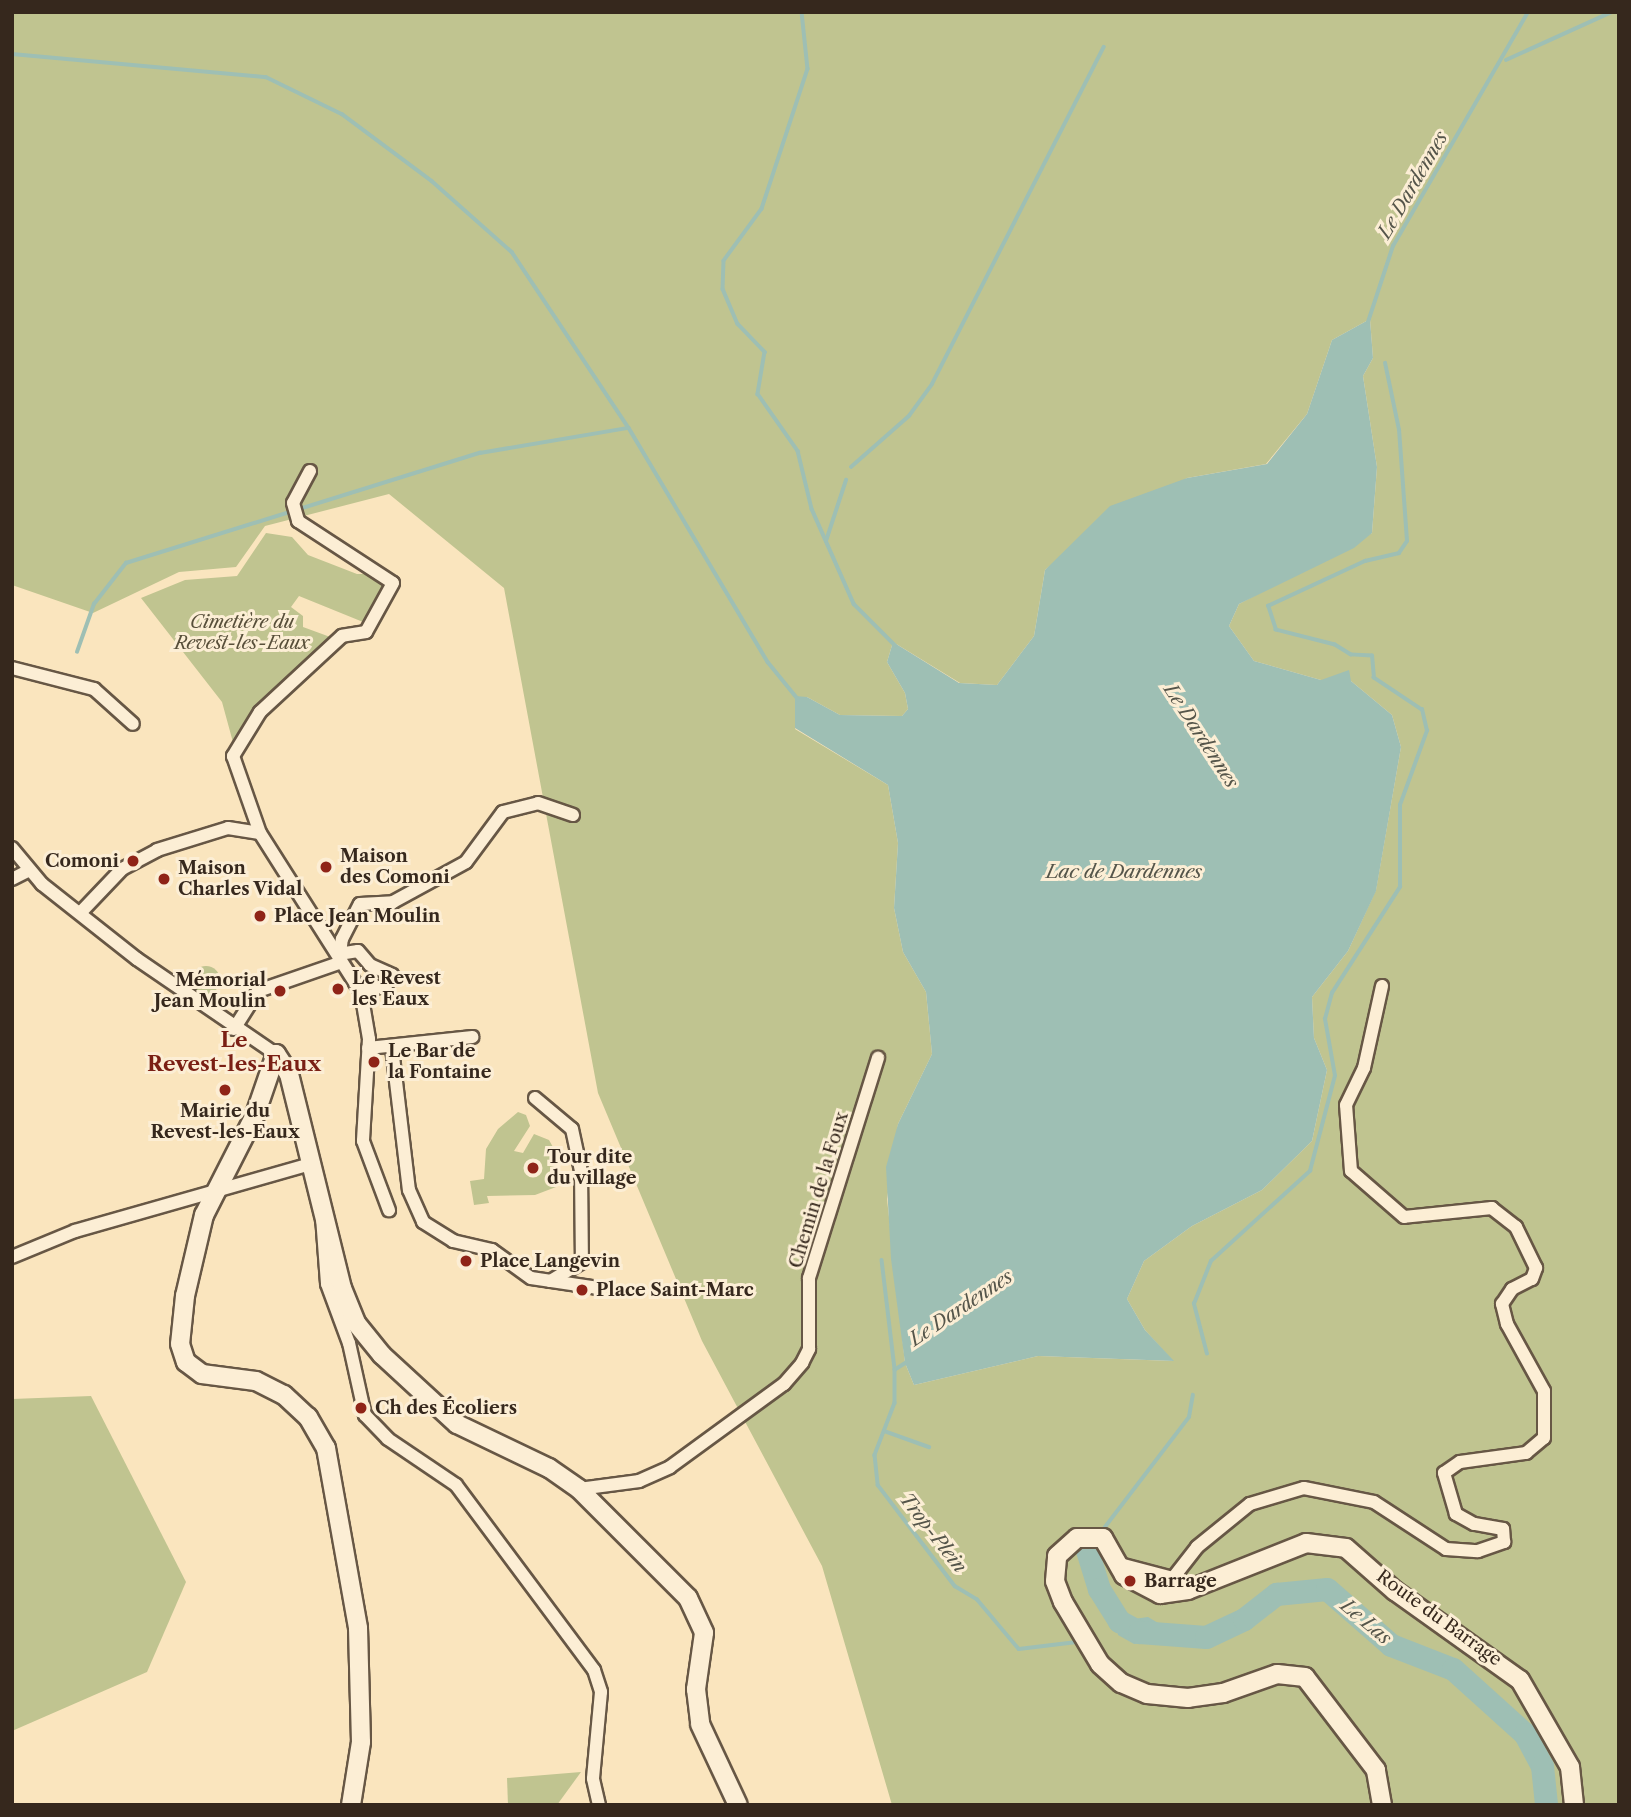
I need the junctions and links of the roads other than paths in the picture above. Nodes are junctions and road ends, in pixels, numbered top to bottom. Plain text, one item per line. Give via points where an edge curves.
1 (310, 471) dead end
2 (12, 668) edge
3 (133, 724) dead end
4 (573, 815) dead end
5 (260, 833) junction
6 (12, 848) edge
7 (30, 870) junction
8 (12, 879) edge
9 (82, 911) junction
10 (339, 958) junction
11 (1382, 986) dead end
12 (361, 992) junction
13 (234, 1030) junction
14 (472, 1037) dead end
15 (368, 1048) junction
16 (393, 1048) junction
17 (276, 1054) junction
18 (878, 1058) dead end
19 (536, 1098) dead end
20 (313, 1163) junction
21 (219, 1188) junction
22 (389, 1210) dead end
23 (327, 1212) junction
24 (12, 1257) edge
25 (550, 1281) junction
26 (598, 1288) dead end
27 (579, 1489) junction
28 (1116, 1563) junction
29 (351, 1805) edge
30 (599, 1805) edge
31 (738, 1805) edge
32 (1382, 1805) edge
33 (1574, 1805) edge

1 - 5 street via 293,503 298,519 393,583 366,632 342,636 260,712 233,756
2 - 3 street via 94,689
4 - 10 street via 538,803 503,812 467,862 393,902 360,904
5 - 9 street via 228,828 157,850 122,869
5 - 10 street
6 - 7 street
7 - 8 street
7 - 9 street
9 - 13 street
10 - 12 street
10 - 12 street via 358,951 370,965 392,975 386,985
10 - 13 street via 258,991
11 - 28 street via 1364,1068 1346,1105 1350,1171 1404,1217 1492,1208 1516,1227 1536,1268 1532,1279 1512,1289 1502,1304 1507,1324 1541,1382 1544,1438 1526,1453 1460,1462 1444,1473 1456,1514 1474,1524 1503,1529 1504,1542 1478,1551 1446,1549 1374,1502 1304,1488 1250,1504 1197,1548 1173,1578
12 - 15 street
13 - 17 street
14 - 16 street
15 - 16 street
15 - 22 street via 363,1141
16 - 25 street via 410,1191 423,1222 448,1239 488,1249 526,1275
17 - 20 street via 289,1074
17 - 21 street via 255,1115
18 - 27 street, Chemin de la Foux via 810,1278 809,1349 802,1363 784,1384 670,1467 639,1481
19 - 25 street via 572,1129 582,1180 582,1262
20 - 21 street
20 - 23 street
21 - 24 street via 75,1231
21 - 29 street via 204,1216 185,1296 182,1352 202,1374 256,1381 284,1395 308,1417 326,1448 358,1628 361,1742
23 - 27 street via 346,1303 374,1347 457,1424 549,1468
23 - 30 street via 319,1226 327,1284 349,1343 365,1415 388,1439 456,1485 594,1670 601,1692 593,1779
25 - 26 street
27 - 31 street via 675,1584 699,1615 704,1633 698,1712 715,1762
28 - 32 street, Route du Barrage via 1107,1541 1094,1536 1067,1544 1057,1556 1055,1581 1109,1674 1139,1691 1188,1698 1223,1693 1277,1674 1305,1677 1376,1769
28 - 33 street, Route du Barrage via 1140,1587 1167,1593 1306,1543 1346,1548 1395,1591 1473,1641 1520,1681 1570,1767

